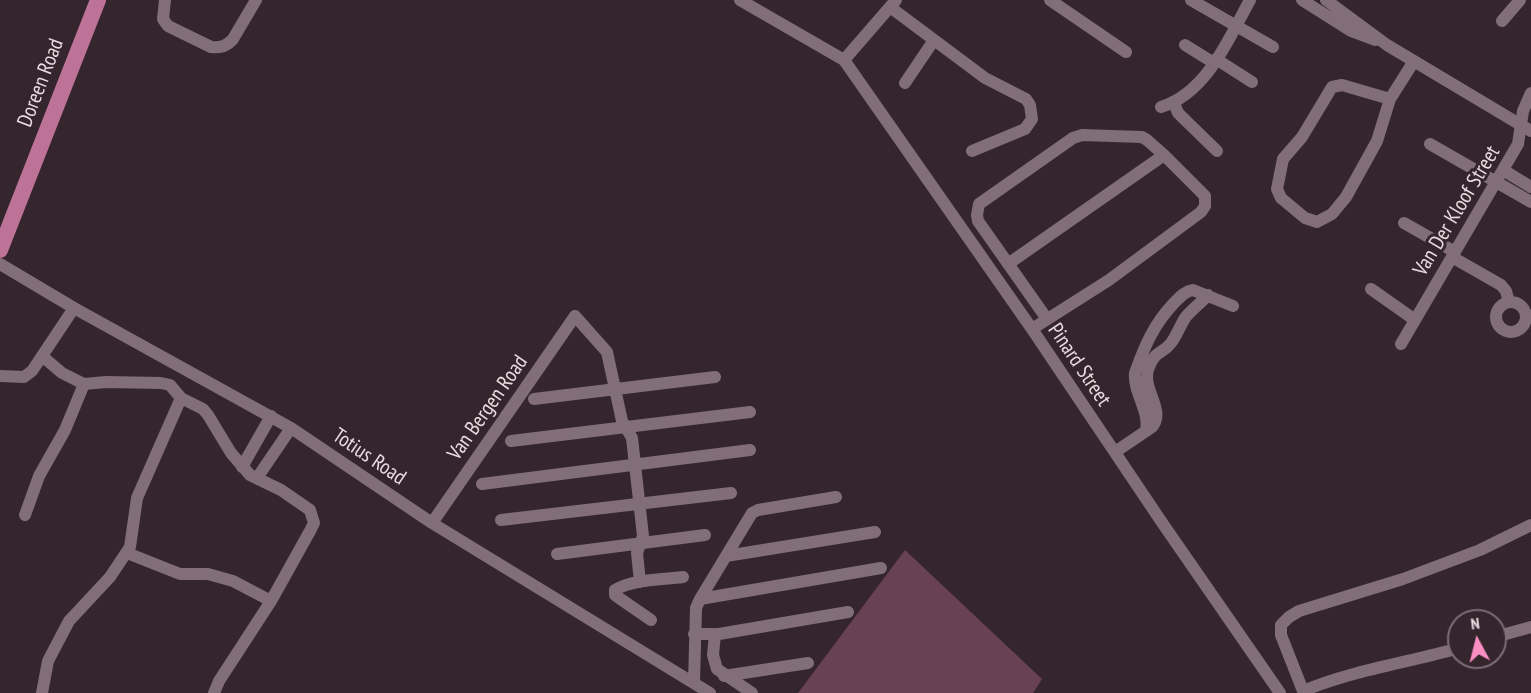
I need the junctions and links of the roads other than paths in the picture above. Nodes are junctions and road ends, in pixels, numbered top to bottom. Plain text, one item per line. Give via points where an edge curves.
1 (98, 0) edge
2 (165, 0) edge
3 (256, 0) edge
4 (740, 0) edge
5 (1050, 0) edge
6 (1191, 0) edge
7 (1250, 0) edge
8 (1302, 0) edge
9 (1326, 0) edge
10 (1520, 0) edge
11 (893, 4) edge
12 (1502, 21) dead end
13 (1236, 26) junction
14 (934, 40) junction
15 (1185, 45) dead end
16 (1388, 45) junction
17 (1273, 47) dead end
18 (1126, 52) dead end
19 (844, 60) junction
20 (1215, 61) junction
21 (1414, 61) junction
22 (1252, 82) dead end
23 (905, 83) dead end
24 (1531, 93) edge
25 (1390, 99) junction
26 (1526, 128) edge
27 (1430, 144) dead end
28 (972, 151) dead end
29 (1217, 151) dead end
30 (1164, 155) junction
31 (1503, 170) junction
32 (1496, 183) junction
33 (1531, 187) edge
34 (1531, 202) edge
35 (1404, 223) dead end
36 (0, 250) edge
37 (1454, 255) junction
38 (0, 264) edge
39 (1008, 264) junction
40 (1371, 289) dead end
41 (1208, 296) junction
42 (1509, 302) dead end
43 (1233, 306) dead end
44 (74, 308) junction
45 (1047, 319) junction
46 (1415, 320) junction
47 (1032, 329) junction
48 (1401, 344) dead end
49 (1151, 350) junction
50 (42, 356) junction
51 (0, 376) edge
52 (715, 377) dead end
53 (84, 384) junction
54 (616, 390) junction
55 (181, 398) junction
56 (534, 399) dead end
57 (750, 412) dead end
58 (271, 416) junction
59 (625, 427) junction
60 (291, 428) junction
61 (511, 441) dead end
62 (750, 450) dead end
63 (1114, 452) junction
64 (636, 463) junction
65 (242, 467) junction
66 (257, 478) junction
67 (482, 484) dead end
68 (731, 493) dead end
69 (836, 497) dead end
70 (640, 505) junction
71 (25, 515) dead end
72 (501, 520) dead end
73 (432, 523) junction
74 (1531, 525) edge
75 (875, 532) dead end
76 (705, 535) dead end
77 (642, 543) junction
78 (127, 553) junction
79 (557, 554) dead end
80 (726, 556) junction
81 (881, 568) dead end
82 (683, 577) dead end
83 (640, 582) junction
84 (699, 599) junction
85 (271, 601) junction
86 (848, 612) dead end
87 (651, 620) dead end
88 (1531, 627) edge
89 (694, 634) junction
90 (715, 634) junction
91 (1507, 634) edge
92 (1447, 651) edge
93 (808, 663) dead end
94 (724, 676) junction
95 (694, 683) junction
96 (1304, 692) edge
97 (42, 693) edge
98 (214, 693) edge
99 (710, 693) edge
100 (752, 693) edge
101 (1280, 693) edge

1 - 36 main road, Doreen Road
2 - 3 street via 162,11 168,26 217,48 229,44
4 - 19 street
5 - 18 street
6 - 13 street
7 - 13 street
8 - 16 street via 1351,31
9 - 16 street
10 - 12 street
11 - 14 street
11 - 19 street
13 - 17 street
13 - 20 street
14 - 23 street
14 - 28 street via 984,78 1019,95 1030,105 1032,119 1025,129
15 - 20 street
16 - 21 street
19 - 47 street, Pinard Street
20 - 22 street
20 - 29 street via 1194,88 1168,105
21 - 25 street
21 - 26 street
24 - 26 street, Van Der Kloof Street via 1523,111
25 - 25 street via 1377,141 1332,214 1321,221 1311,220 1281,198 1277,189 1283,159 1302,137 1332,87 1342,85
26 - 31 street, Van Der Kloof Street
27 - 32 street
30 - 39 street
30 - 39 street via 1142,137 1082,135 983,200 977,210 978,221
30 - 45 street via 1205,196 1204,209 1109,280
31 - 32 street, Van Der Kloof Street
31 - 33 street
32 - 34 street
32 - 37 street, Van Der Kloof Street
35 - 37 street
37 - 42 street via 1501,285
37 - 46 street, Van Der Kloof Street
38 - 44 street, Totius Road
39 - 45 street
40 - 46 street
41 - 43 street
41 - 49 street via 1186,317 1169,346
41 - 49 street via 1194,290 1183,294 1158,320
44 - 50 street
44 - 58 street, Totius Road
45 - 47 street
46 - 48 street, Van Der Kloof Street
47 - 63 street, Pinard Street
49 - 63 street via 1134,377 1146,430
50 - 51 street via 24,377
50 - 53 street via 62,373
52 - 54 street
53 - 55 street via 166,384
53 - 71 street via 65,430 39,476
54 - 56 street
54 - 59 street
54 - 73 street, Van Bergen Road via 607,352 576,316
55 - 65 street via 208,415
55 - 78 street via 137,498 133,539
57 - 59 street
58 - 60 street, Totius Road
58 - 65 street
59 - 61 street
59 - 64 street via 632,438
60 - 66 street
60 - 73 street, Totius Road
62 - 64 street
63 - 101 street, Pinard Street
64 - 67 street
64 - 70 street
65 - 66 street
66 - 85 street via 310,510 314,523
68 - 70 street
69 - 80 street via 752,513
70 - 72 street
70 - 77 street
73 - 95 street, Totius Road
74 - 96 street via 1480,550 1289,617 1281,625 1281,634
75 - 80 street
76 - 77 street
77 - 79 street
77 - 83 street via 637,554
78 - 85 street via 180,574 214,575 233,581
78 - 97 street via 69,621 48,661
80 - 84 street
81 - 84 street
82 - 83 street
83 - 87 street via 622,586 615,590 615,595
84 - 89 street
85 - 98 street
86 - 90 street
88 - 91 street
89 - 90 street
89 - 95 street
90 - 94 street via 714,664
92 - 96 street via 1356,673
93 - 94 street
94 - 100 street
95 - 99 street, Totius Road

